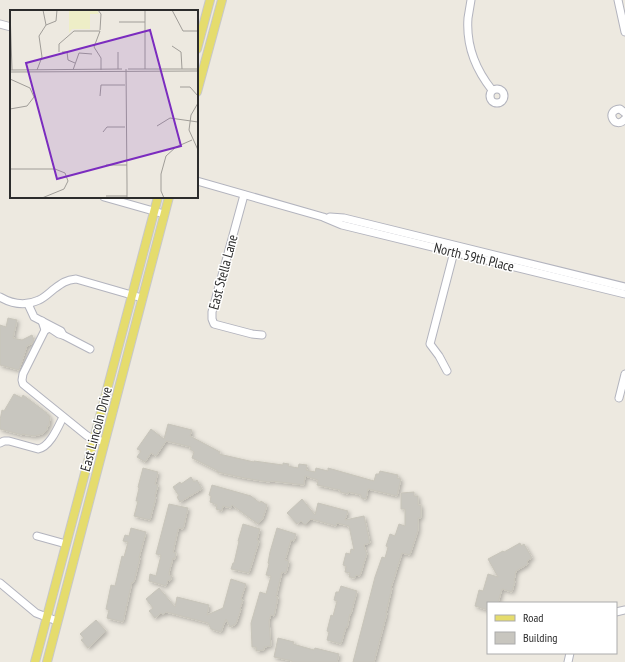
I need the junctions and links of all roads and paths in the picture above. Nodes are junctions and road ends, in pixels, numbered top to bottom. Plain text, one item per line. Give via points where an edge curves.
1 (210, 0) edge
2 (222, 0) edge
3 (471, 0) edge
4 (618, 0) edge
5 (0, 24) edge
6 (10, 27) edge
7 (625, 32) edge
8 (198, 45) edge
9 (199, 77) edge
10 (492, 90) dead end
11 (198, 181) edge
12 (244, 195) junction
13 (108, 198) edge
14 (158, 198) edge
15 (169, 198) edge
16 (154, 211) junction
17 (164, 214) junction
18 (455, 249) junction
19 (625, 287) edge
20 (625, 294) edge
21 (132, 295) junction
22 (0, 297) edge
23 (142, 298) junction
24 (28, 304) junction
25 (42, 321) junction
26 (46, 330) junction
27 (63, 335) junction
28 (262, 335) dead end
29 (90, 349) dead end
30 (447, 371) dead end
31 (625, 374) edge
32 (619, 398) dead end
33 (63, 417) junction
34 (94, 439) junction
35 (104, 442) junction
36 (0, 443) edge
37 (36, 536) dead end
38 (66, 544) junction
39 (0, 583) edge
40 (47, 618) junction
41 (57, 621) junction
42 (35, 662) edge
43 (47, 662) edge

1 - 8 main road
2 - 9 main road
3 - 10 street via 468,18 470,45 477,68
4 - 7 street
5 - 6 street
11 - 12 street, North 59th Place
12 - 18 street, North 59th Place via 323,217 342,225
12 - 28 street, East Stella Lane via 212,319 214,324
13 - 16 street
14 - 16 main road, East Lincoln Drive
15 - 17 main road, East Lincoln Drive
16 - 17 street
16 - 21 main road, East Lincoln Drive
17 - 23 main road, East Lincoln Drive
18 - 19 street, North 59th Place
18 - 20 street, North 59th Place
18 - 30 street via 430,344
21 - 23 street
21 - 24 street via 76,279 68,280 40,300
21 - 34 main road, East Lincoln Drive
22 - 24 street via 18,304
23 - 35 main road, East Lincoln Drive
24 - 25 street via 34,317
25 - 26 street
25 - 27 street via 61,331
26 - 27 street via 50,328
26 - 33 street via 23,374 22,381
27 - 29 street
31 - 32 street
33 - 34 street
33 - 36 street via 50,440 42,448 9,441
34 - 35 street
34 - 38 main road, East Lincoln Drive
35 - 41 main road, East Lincoln Drive
37 - 38 street
38 - 40 main road, East Lincoln Drive
39 - 40 street via 36,613
40 - 41 street
40 - 42 main road, East Lincoln Drive
41 - 43 main road, East Lincoln Drive

